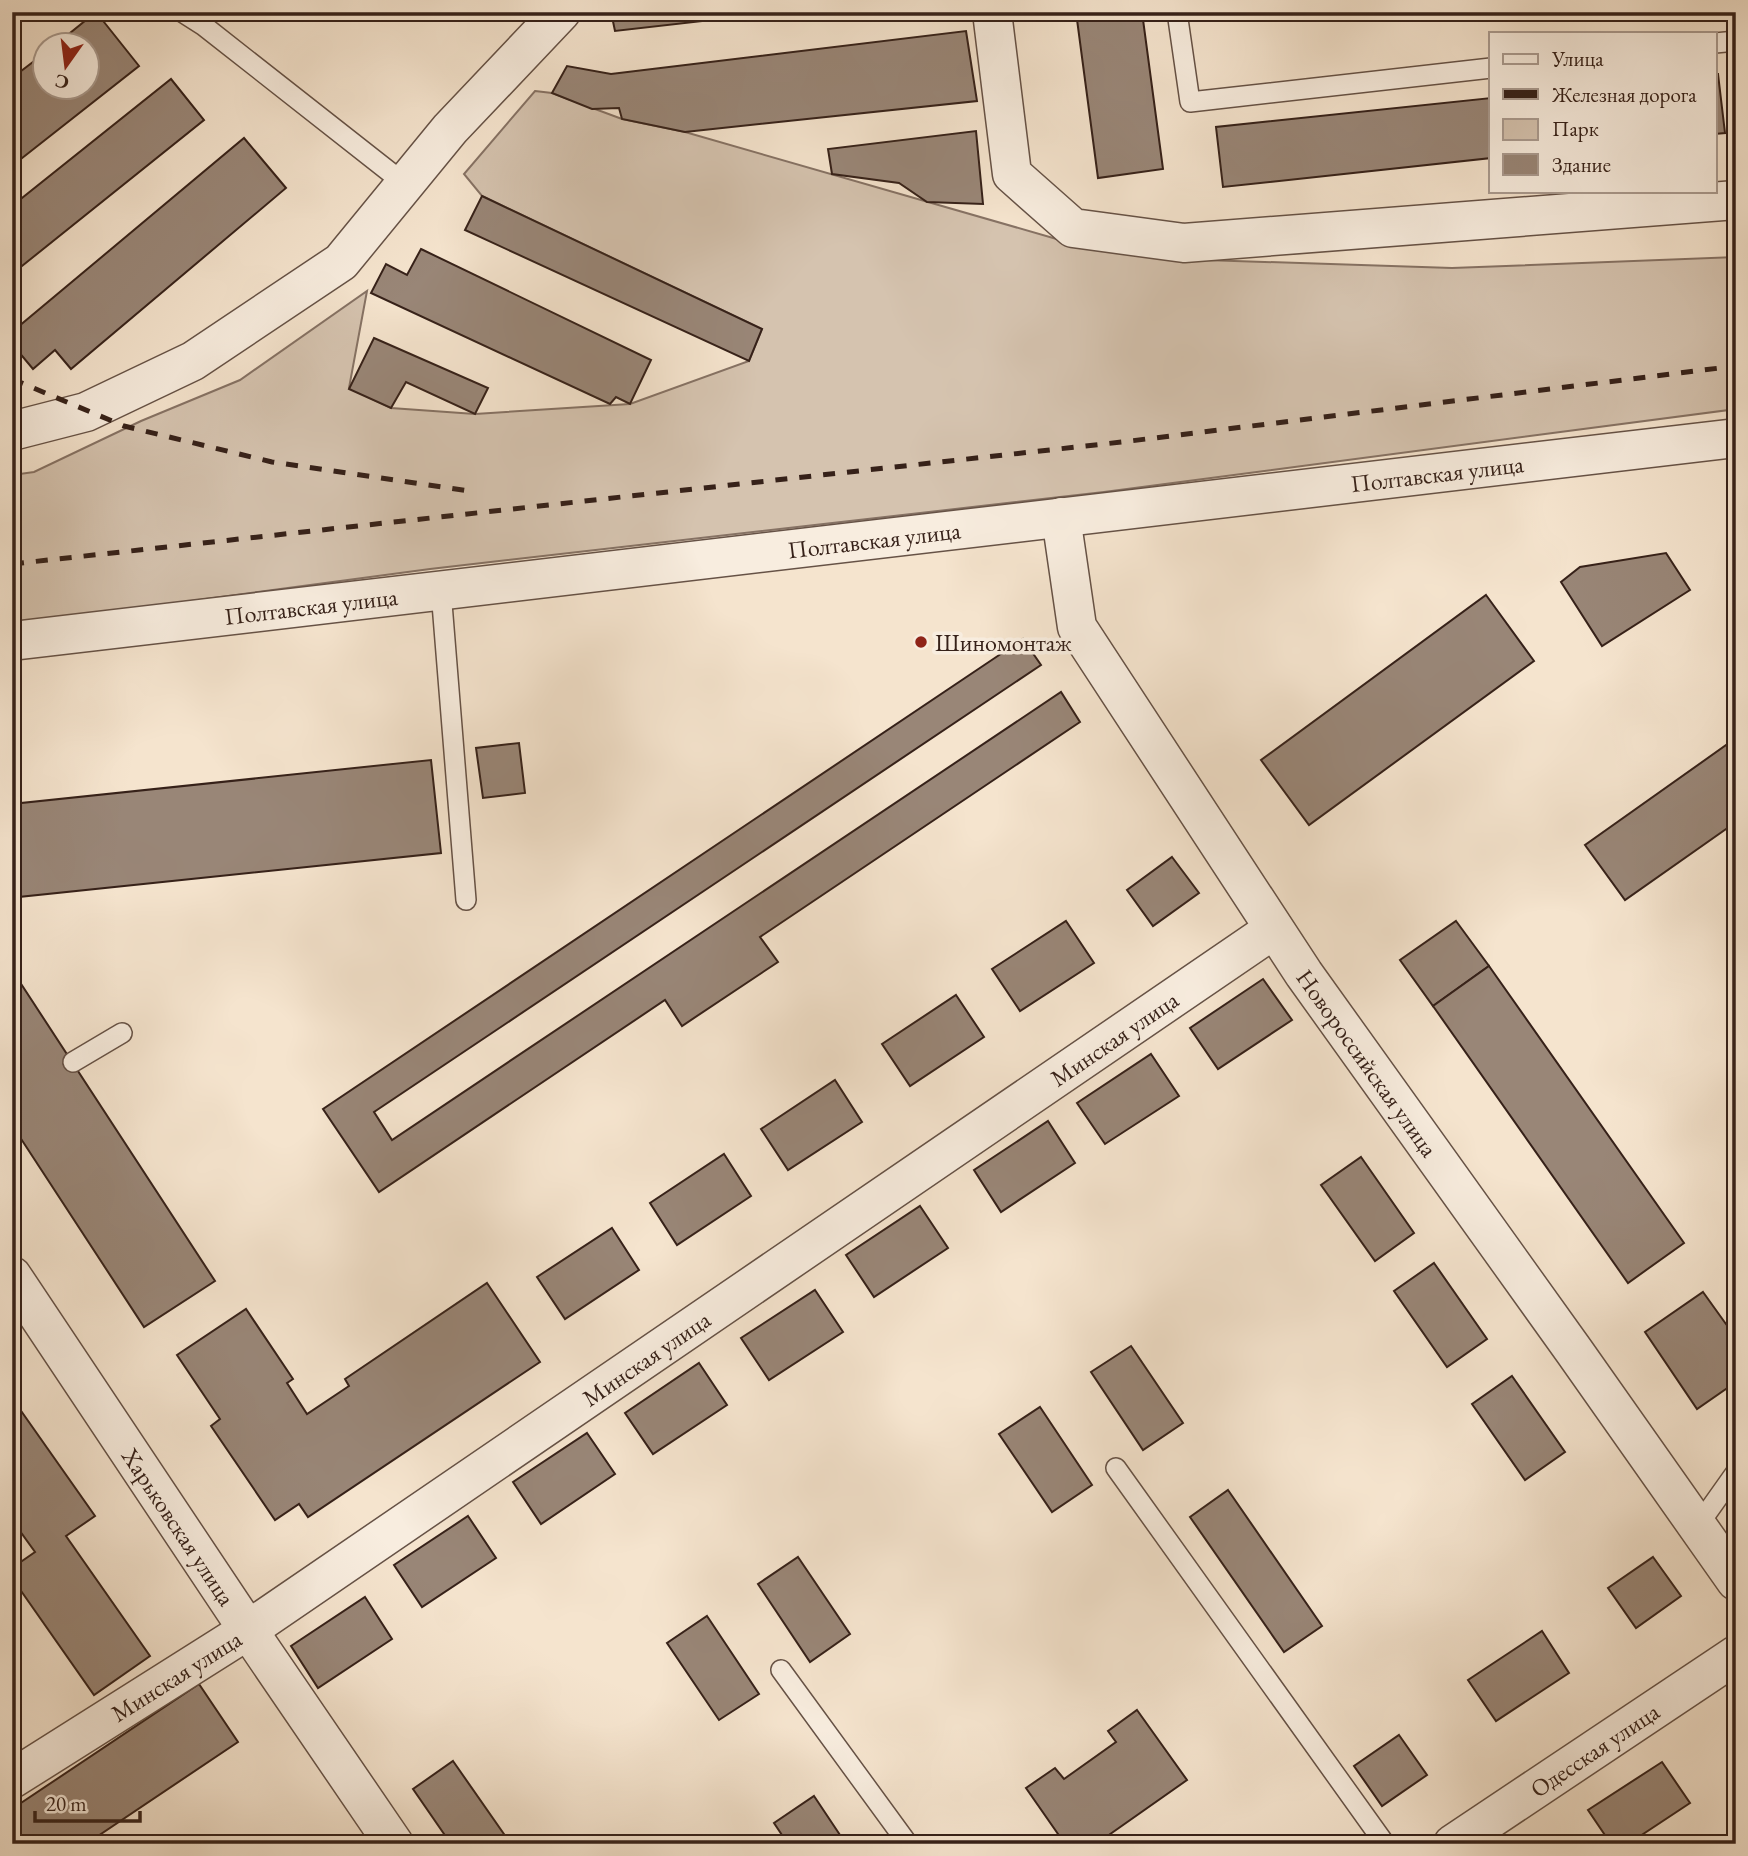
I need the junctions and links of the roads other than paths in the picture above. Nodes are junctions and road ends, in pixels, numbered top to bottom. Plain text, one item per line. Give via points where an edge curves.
1 (181, 12) edge
2 (561, 12) edge
3 (992, 12) edge
4 (1177, 12) edge
5 (1736, 41) edge
6 (1716, 43) edge
7 (1489, 68) edge
8 (405, 184) junction
9 (1736, 200) edge
10 (12, 431) edge
11 (1736, 438) edge
12 (1061, 517) junction
13 (441, 591) junction
14 (12, 641) edge
15 (466, 900) dead end
16 (1274, 929) junction
17 (122, 1032) dead end
18 (73, 1062) dead end
19 (12, 1276) edge
20 (1116, 1468) dead end
21 (1736, 1472) edge
22 (1697, 1527) junction
23 (1736, 1581) edge
24 (248, 1630) junction
25 (1736, 1655) edge
26 (781, 1670) dead end
27 (12, 1779) edge
28 (394, 1844) edge
29 (908, 1844) edge
30 (1385, 1844) edge
31 (1453, 1844) edge

1 - 8 lane
2 - 8 street
3 - 9 street via 1012,174 1073,228 1184,243
4 - 7 lane via 1189,102
5 - 6 lane
8 - 10 street via 341,262 193,361 86,412
11 - 12 street, Полтавская улица
12 - 13 street, Полтавская улица
12 - 16 street, Новороссийская улица via 1077,627
13 - 14 street, Полтавская улица
13 - 15 lane
16 - 22 street, Новороссийская улица
16 - 24 street, Минская улица
17 - 18 lane
19 - 24 street, Харьковская улица
20 - 30 lane
21 - 22 lane
22 - 23 street, Новороссийская улица
24 - 27 street, Минская улица
24 - 28 street, Харьковская улица
25 - 31 street, Одесская улица
26 - 29 lane

